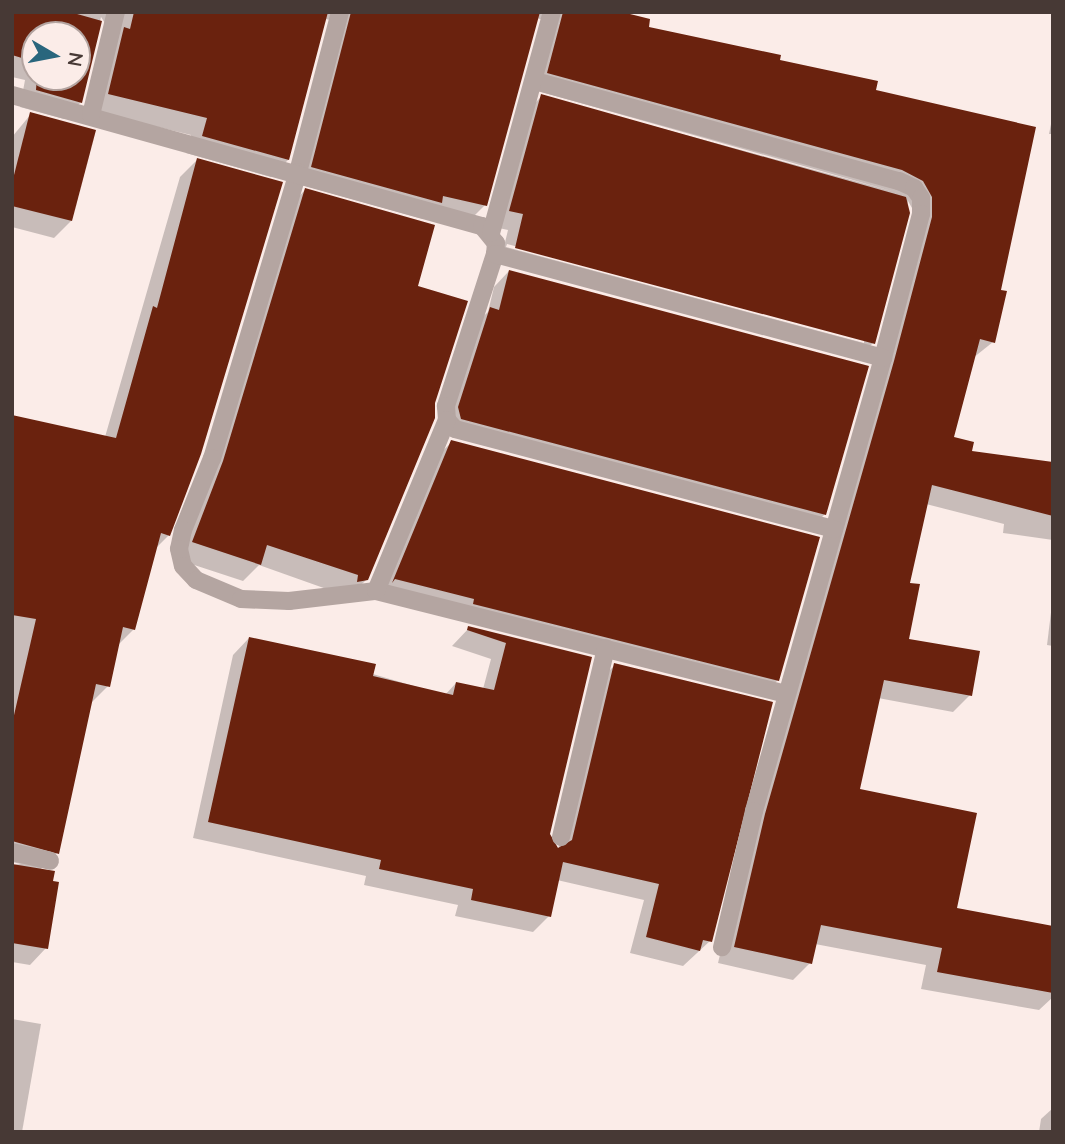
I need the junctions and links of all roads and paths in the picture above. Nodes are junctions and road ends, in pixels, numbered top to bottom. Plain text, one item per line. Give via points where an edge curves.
1 (116, 12) edge
2 (340, 12) edge
3 (552, 12) edge
4 (535, 81) junction
5 (12, 96) edge
6 (91, 115) junction
7 (298, 172) junction
8 (491, 233) junction
9 (495, 254) junction
10 (883, 358) junction
11 (447, 420) junction
12 (834, 529) junction
13 (376, 591) junction
14 (607, 648) junction
15 (786, 694) junction
16 (561, 838) dead end
17 (12, 852) edge
18 (50, 861) dead end
19 (722, 947) dead end

1 - 6 street
2 - 7 street
3 - 4 street
4 - 8 street
4 - 10 street via 914,188 921,214
5 - 6 street
6 - 7 street
7 - 8 street via 482,226
7 - 13 street via 212,458 179,549 183,566 197,580 241,599 289,601
8 - 9 street
9 - 10 street
9 - 11 street via 446,407
10 - 12 street
11 - 12 street via 455,429 554,457
11 - 13 street
12 - 15 street
13 - 14 street
14 - 15 street
14 - 16 street
15 - 19 street
17 - 18 street

